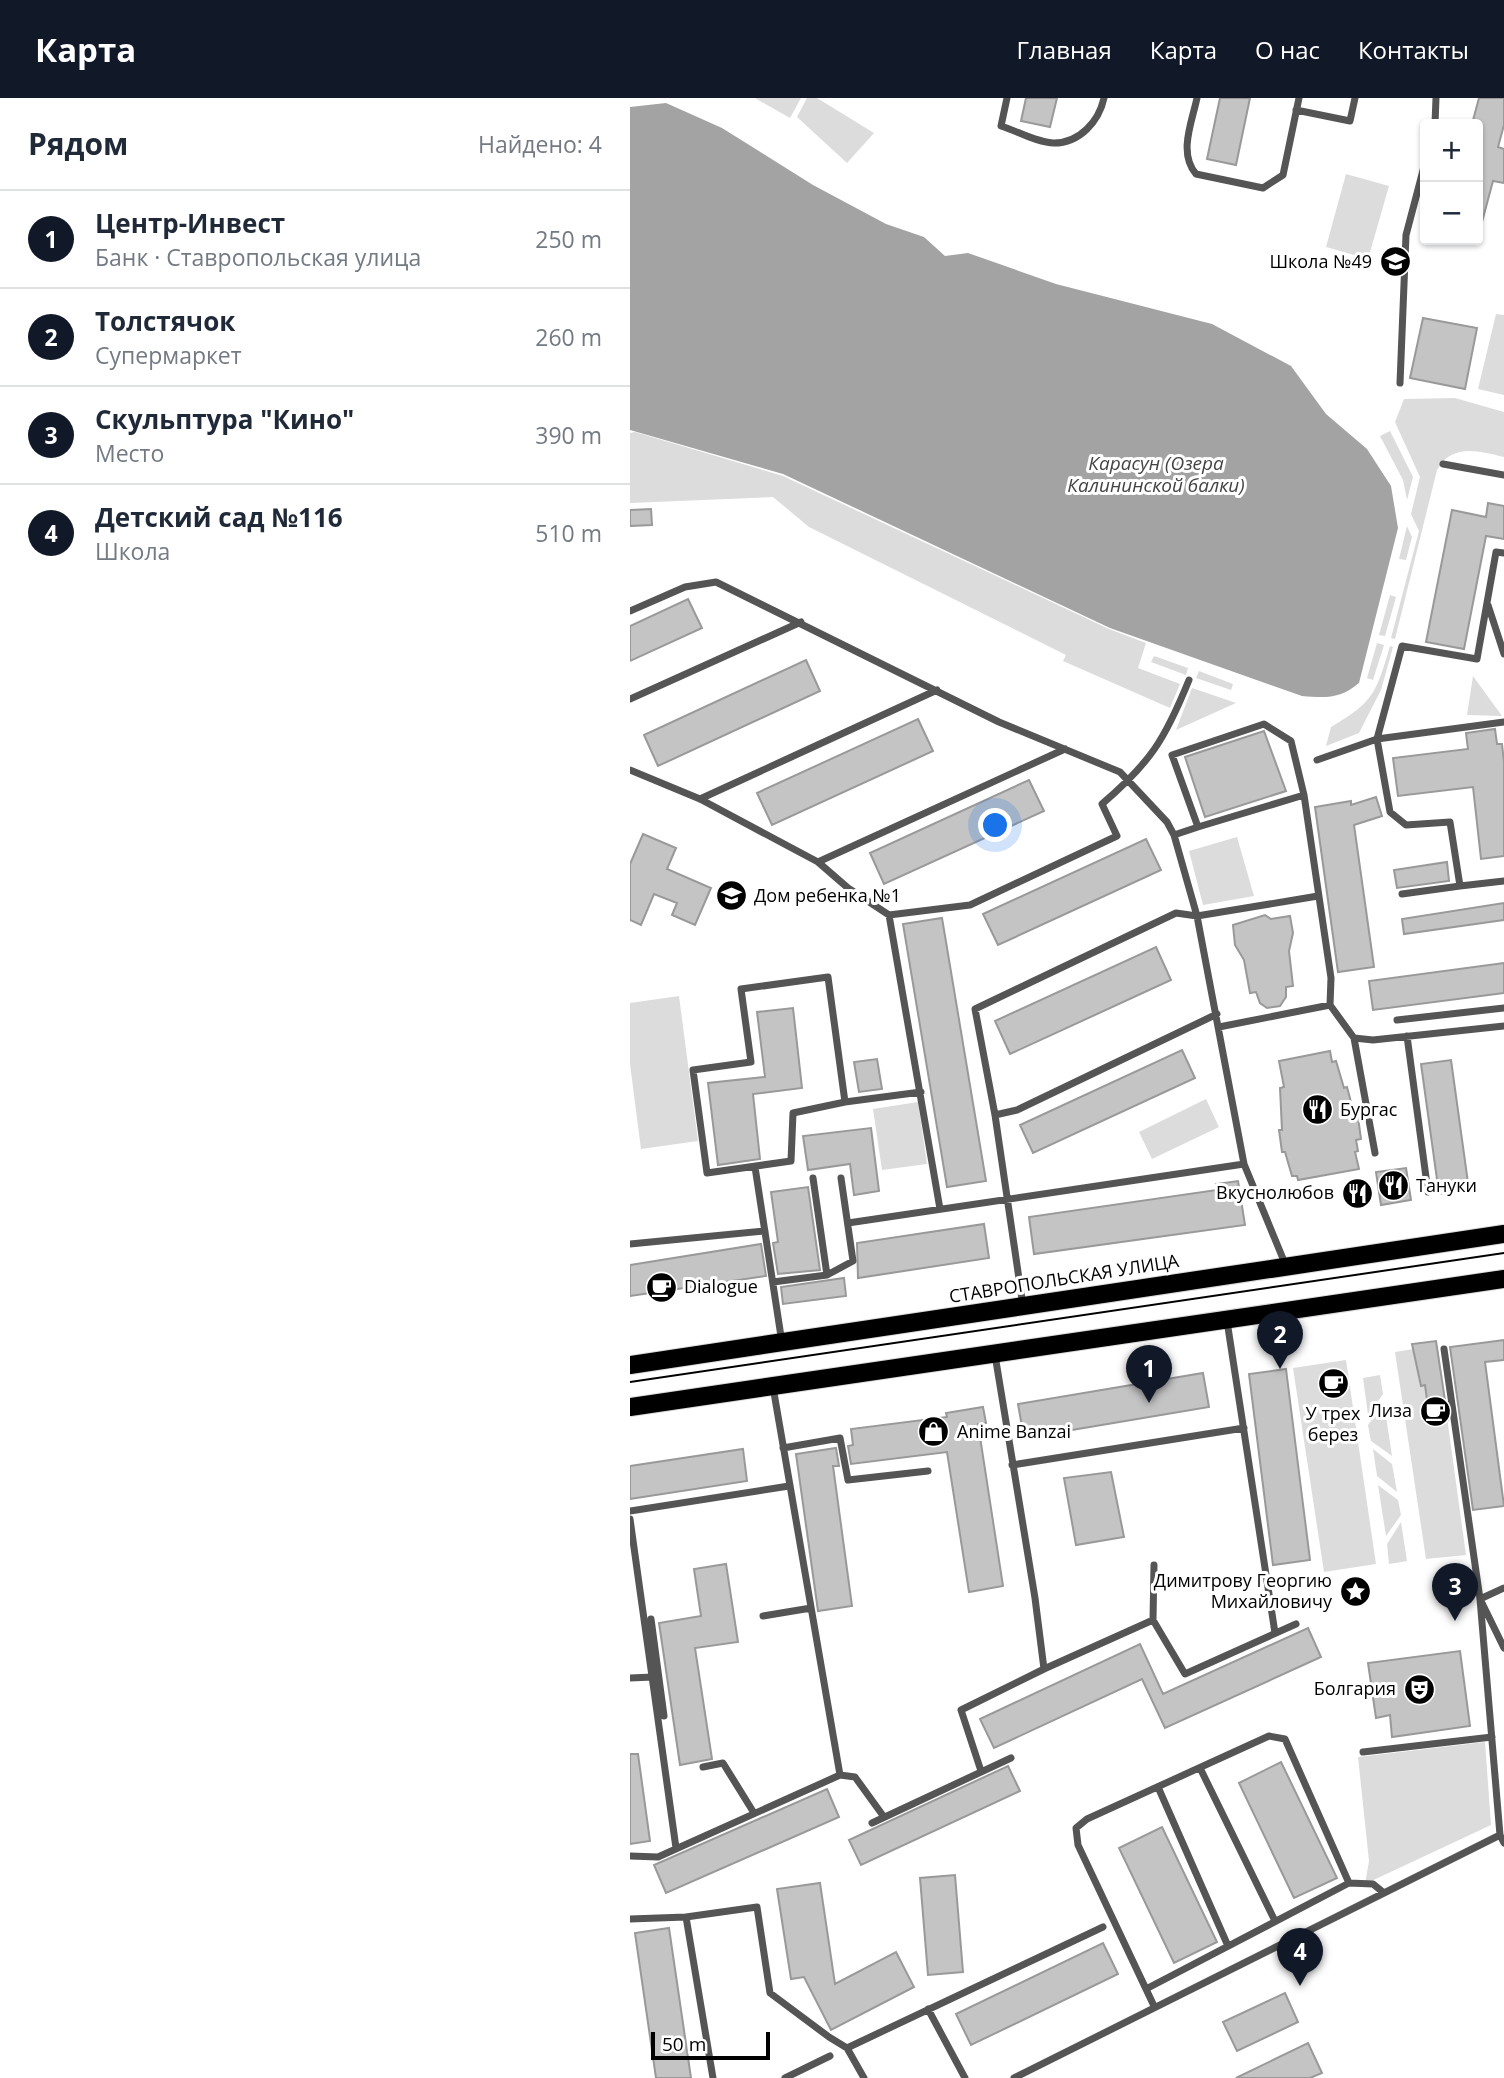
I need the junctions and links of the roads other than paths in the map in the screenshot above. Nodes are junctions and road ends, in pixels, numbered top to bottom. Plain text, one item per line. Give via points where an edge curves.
1 (1007, 98) edge
2 (1104, 98) edge
3 (1197, 98) edge
4 (1299, 98) edge
5 (1355, 98) edge
6 (1436, 98) edge
7 (1296, 110) junction
8 (1435, 119) edge
9 (1420, 182) edge
10 (1400, 383) dead end
11 (1443, 464) dead end
12 (1504, 475) edge
13 (1504, 553) edge
14 (1487, 601) junction
15 (630, 611) edge
16 (800, 622) junction
17 (1504, 654) edge
18 (1189, 680) dead end
19 (937, 690) junction
20 (630, 699) edge
21 (1504, 722) edge
22 (1377, 739) junction
23 (1065, 749) junction
24 (1317, 760) dead end
25 (630, 770) edge
26 (1130, 780) junction
27 (1304, 795) junction
28 (700, 799) junction
29 (1198, 827) junction
30 (1174, 835) junction
31 (818, 862) junction
32 (1504, 881) edge
33 (1460, 886) junction
34 (1402, 894) dead end
35 (1318, 896) junction
36 (889, 915) junction
37 (1197, 916) junction
38 (1330, 1005) junction
39 (1503, 1008) edge
40 (1464, 1013) junction
41 (1217, 1014) junction
42 (1428, 1018) junction
43 (1397, 1020) dead end
44 (1250, 1023) junction
45 (1504, 1025) edge
46 (1219, 1027) junction
47 (1465, 1030) junction
48 (1252, 1034) dead end
49 (1430, 1034) junction
50 (1407, 1037) junction
51 (1354, 1038) junction
52 (920, 1092) junction
53 (845, 1102) junction
54 (995, 1115) junction
55 (1375, 1153) dead end
56 (1244, 1164) junction
57 (755, 1167) junction
58 (813, 1178) dead end
59 (841, 1178) dead end
60 (1428, 1192) dead end
61 (1008, 1199) junction
62 (940, 1209) junction
63 (848, 1223) junction
64 (765, 1231) junction
65 (1504, 1234) edge
66 (630, 1244) edge
67 (1286, 1266) junction
68 (827, 1275) junction
69 (1504, 1279) edge
70 (773, 1282) junction
71 (1023, 1307) junction
72 (1227, 1320) junction
73 (782, 1343) junction
74 (1444, 1349) dead end
75 (995, 1353) junction
76 (630, 1365) edge
77 (773, 1386) junction
78 (630, 1408) edge
79 (1244, 1428) junction
80 (783, 1447) junction
81 (1012, 1465) junction
82 (928, 1471) dead end
83 (789, 1486) junction
84 (630, 1511) edge
85 (630, 1519) edge
86 (1154, 1565) dead end
87 (1504, 1588) edge
88 (1480, 1599) junction
89 (811, 1608) junction
90 (762, 1616) dead end
91 (652, 1619) dead end
92 (1153, 1620) junction
93 (1296, 1624) dead end
94 (1276, 1633) junction
95 (1504, 1648) edge
96 (1044, 1669) junction
97 (653, 1677) junction
98 (630, 1678) edge
99 (664, 1716) dead end
100 (1492, 1737) junction
101 (1363, 1752) dead end
102 (1011, 1758) dead end
103 (703, 1767) dead end
104 (1200, 1768) junction
105 (981, 1771) junction
106 (840, 1775) junction
107 (1158, 1787) junction
108 (754, 1813) junction
109 (884, 1817) junction
110 (872, 1823) dead end
111 (1502, 1839) edge
112 (676, 1848) junction
113 (630, 1856) edge
114 (1349, 1883) junction
115 (1384, 1893) junction
116 (686, 1917) junction
117 (630, 1919) edge
118 (1275, 1922) junction
119 (1103, 1927) dead end
120 (1228, 1946) junction
121 (1146, 1989) junction
122 (1154, 2006) junction
123 (928, 2010) junction
124 (847, 2048) junction
125 (830, 2056) dead end
126 (713, 2078) edge
127 (785, 2078) edge
128 (864, 2078) edge
129 (965, 2078) edge
130 (1014, 2078) edge

1 - 2 lane via 1001,126 1053,143 1071,140 1093,125
3 - 7 lane via 1186,151 1191,169 1196,174 1263,188 1283,175
4 - 7 lane
5 - 7 lane via 1350,121
6 - 8 lane
9 - 10 lane via 1406,235
11 - 12 lane
13 - 14 lane via 1496,552
14 - 17 lane
14 - 22 lane via 1477,659 1402,646
15 - 16 lane via 685,587 716,582
16 - 19 lane
16 - 20 lane
18 - 26 lane via 1168,733
19 - 23 lane
19 - 28 lane
21 - 22 lane
22 - 24 lane
22 - 33 lane via 1390,812 1406,825 1450,822
23 - 26 lane
23 - 31 lane
25 - 28 lane
26 - 30 lane
26 - 36 lane via 1102,804 1117,836 971,905
27 - 29 lane
27 - 29 lane via 1291,741 1264,724 1172,755
27 - 35 lane
28 - 31 lane
29 - 30 lane
30 - 37 lane
31 - 36 lane
32 - 33 lane
33 - 34 lane
35 - 37 lane
35 - 38 lane via 1331,978
36 - 52 lane
37 - 41 lane
37 - 54 lane via 1182,912 1167,916 975,1009
38 - 44 lane
38 - 51 lane
39 - 40 lane
39 - 45 lane
40 - 42 lane
40 - 47 lane
41 - 46 lane
41 - 54 lane via 1017,1110
42 - 43 lane
42 - 49 lane
44 - 46 lane
44 - 48 lane
45 - 47 lane
46 - 56 lane
47 - 49 lane
49 - 50 lane
50 - 51 lane
50 - 60 lane
51 - 55 lane
52 - 53 lane
52 - 62 lane
53 - 57 lane via 793,1113 791,1161
53 - 57 lane via 828,977 741,989 751,1062 693,1070 707,1172
54 - 61 lane
56 - 61 lane
56 - 67 lane
57 - 64 lane
58 - 68 lane
59 - 63 lane
61 - 62 lane
61 - 71 lane
62 - 63 lane
63 - 68 lane via 853,1261
64 - 66 lane
64 - 70 lane
65 - 67 main road, СТАВРОПОЛЬСКАЯ УЛИЦА
67 - 71 main road, СТАВРОПОЛЬСКАЯ УЛИЦА
68 - 70 lane
69 - 72 main road
70 - 73 lane
71 - 73 main road, СТАВРОПОЛЬСКАЯ УЛИЦА
72 - 75 main road
72 - 79 lane
73 - 76 main road, СТАВРОПОЛЬСКАЯ УЛИЦА
74 - 88 lane
75 - 77 main road
75 - 81 lane
77 - 78 main road
77 - 80 lane
79 - 81 lane
79 - 94 lane
80 - 82 lane via 840,1438 848,1480
80 - 83 lane
81 - 96 lane
83 - 84 lane
83 - 89 lane
85 - 97 lane
86 - 92 lane
87 - 88 lane
88 - 95 lane
88 - 100 lane
89 - 90 lane
89 - 106 lane
91 - 99 lane
92 - 94 lane via 1185,1674
92 - 96 lane
93 - 94 lane
96 - 105 lane via 961,1710
97 - 98 lane
97 - 112 lane
100 - 101 lane
100 - 111 lane
102 - 105 lane
103 - 108 lane via 723,1763
104 - 107 lane
104 - 114 lane via 1269,1736 1285,1740
104 - 118 lane
105 - 109 lane
106 - 108 lane
106 - 109 lane via 855,1777
107 - 120 lane
107 - 121 lane via 1076,1828 1078,1845
108 - 112 lane
109 - 110 lane
111 - 115 lane
112 - 113 lane via 658,1857
114 - 115 lane via 1373,1884
114 - 118 lane
115 - 122 lane
116 - 117 lane
116 - 124 lane via 757,1907 770,1993
116 - 126 lane
118 - 120 lane
119 - 123 lane
120 - 121 lane
121 - 122 lane
122 - 130 lane
123 - 124 lane
123 - 129 lane
124 - 128 lane
125 - 127 lane

